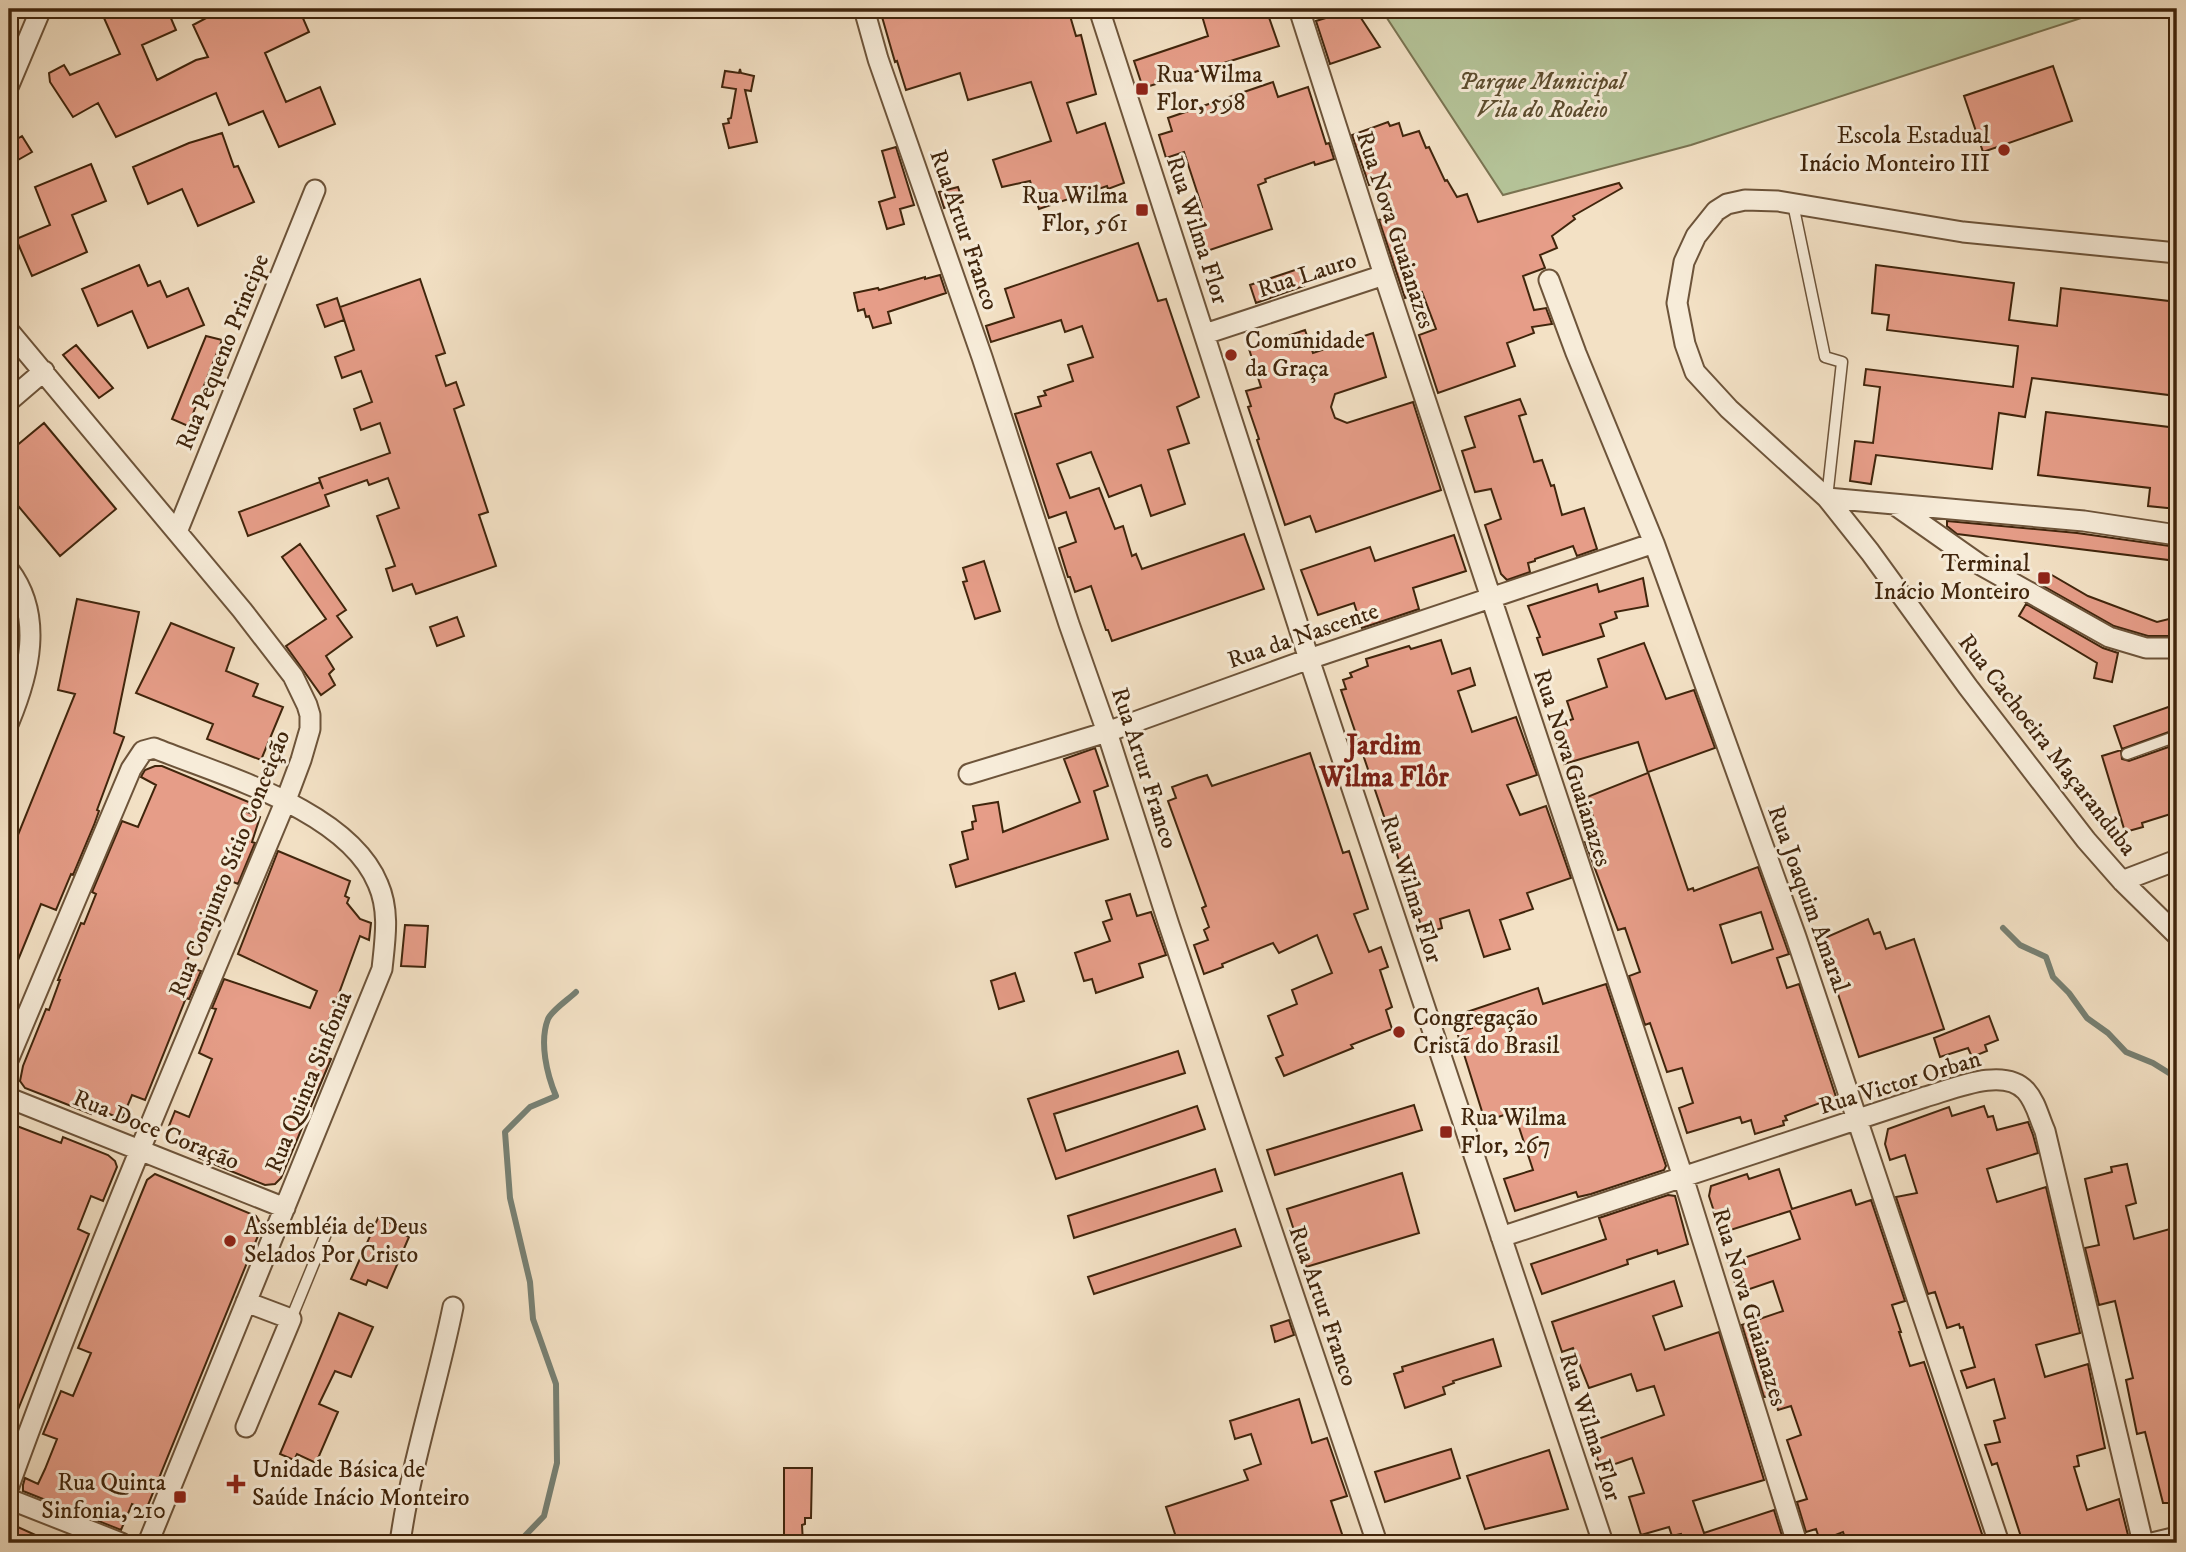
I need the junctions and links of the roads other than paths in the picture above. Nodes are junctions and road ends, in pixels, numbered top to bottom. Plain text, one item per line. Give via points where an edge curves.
1 (41, 9) edge
2 (864, 9) edge
3 (1099, 9) edge
4 (1299, 9) edge
5 (9, 85) edge
6 (315, 190) dead end
7 (1793, 204) junction
8 (2177, 253) edge
9 (1384, 275) junction
10 (1549, 280) dead end
11 (9, 331) edge
12 (1205, 334) junction
13 (44, 371) junction
14 (9, 401) edge
15 (1827, 498) junction
16 (1895, 505) junction
17 (177, 532) junction
18 (2177, 535) edge
19 (1654, 543) junction
20 (9, 570) edge
21 (1490, 597) junction
22 (2177, 648) edge
23 (1309, 659) junction
24 (9, 722) edge
25 (1107, 732) junction
26 (2177, 736) edge
27 (2127, 754) dead end
28 (969, 774) dead end
29 (286, 800) junction
30 (2177, 860) edge
31 (2122, 881) junction
32 (2177, 935) edge
33 (9, 1058) edge
34 (9, 1098) edge
35 (1858, 1118) junction
36 (139, 1150) junction
37 (1684, 1177) junction
38 (285, 1208) junction
39 (330, 1224) dead end
40 (1501, 1237) junction
41 (246, 1302) junction
42 (453, 1307) dead end
43 (291, 1319) junction
44 (246, 1427) dead end
45 (9, 1486) edge
46 (9, 1499) edge
47 (2177, 1536) edge
48 (121, 1543) edge
49 (148, 1543) edge
50 (400, 1543) edge
51 (1377, 1543) edge
52 (1603, 1543) edge
53 (1797, 1543) edge
54 (1999, 1543) edge
55 (2143, 1543) edge
56 (2152, 1543) edge

1 - 5 street
2 - 25 street, Rua Artur Franco
3 - 12 street, Rua Wilma Flor
4 - 9 street, Rua Nova Guaianazes
6 - 17 street, Rua Pequeno Principe
7 - 8 street, Rua Cachoeira Maçaranduba via 1963,232
7 - 15 lane via 1825,357 1842,362
7 - 15 street, Rua Cachoeira Maçaranduba via 1745,200 1716,211 1690,248 1677,303 1695,372
9 - 12 street, Rua Lauro
9 - 21 street, Rua Nova Guaianazes
10 - 19 street, Rua Joaquim Amaral
11 - 13 street, Rua Conjunto Sítio Conceição
12 - 23 street, Rua Wilma Flor
13 - 14 street
13 - 17 street, Rua Conjunto Sítio Conceição
15 - 16 street
15 - 31 street, Rua Cachoeira Maçaranduba via 1968,687
16 - 18 street via 2084,521
16 - 22 street via 1979,564 2109,637 2146,648
17 - 29 street, Rua Conjunto Sítio Conceição via 292,676 307,705 310,729
19 - 21 street, Rua da Nascente
19 - 35 street, Rua Joaquim Amaral
20 - 24 street via 29,617 30,652
21 - 23 street, Rua da Nascente
21 - 37 street, Rua Nova Guaianazes
23 - 25 street, Rua da Nascente
23 - 40 street, Rua Wilma Flor
25 - 28 street, Rua da Nascente
25 - 51 street, Rua Artur Franco
26 - 27 lane
29 - 33 street, Rua Quinta Sinfonia via 154,748 143,751 131,769
29 - 36 street, Rua Conjunto Sítio Conceição
29 - 38 street, Rua Quinta Sinfonia via 341,835 364,857 379,886 387,927 382,969
30 - 31 street
31 - 32 street, Rua Cachoeira Maçaranduba
34 - 36 street, Rua Doce Coração
35 - 37 street, Rua Victor Orban
35 - 54 street, Rua Joaquim Amaral
35 - 55 street, Rua Victor Orban via 1996,1079 2010,1079 2034,1102
36 - 38 street, Rua Doce Coração
36 - 45 street, Rua Conjunto Sítio Conceição
37 - 40 street, Rua Victor Orban
37 - 53 street, Rua Nova Guaianazes
38 - 41 street, Rua Quinta Sinfonia
39 - 43 lane
40 - 52 street, Rua Wilma Flor
41 - 43 street
41 - 49 street, Rua Quinta Sinfonia
42 - 50 street
43 - 44 street
46 - 48 street
47 - 56 street

